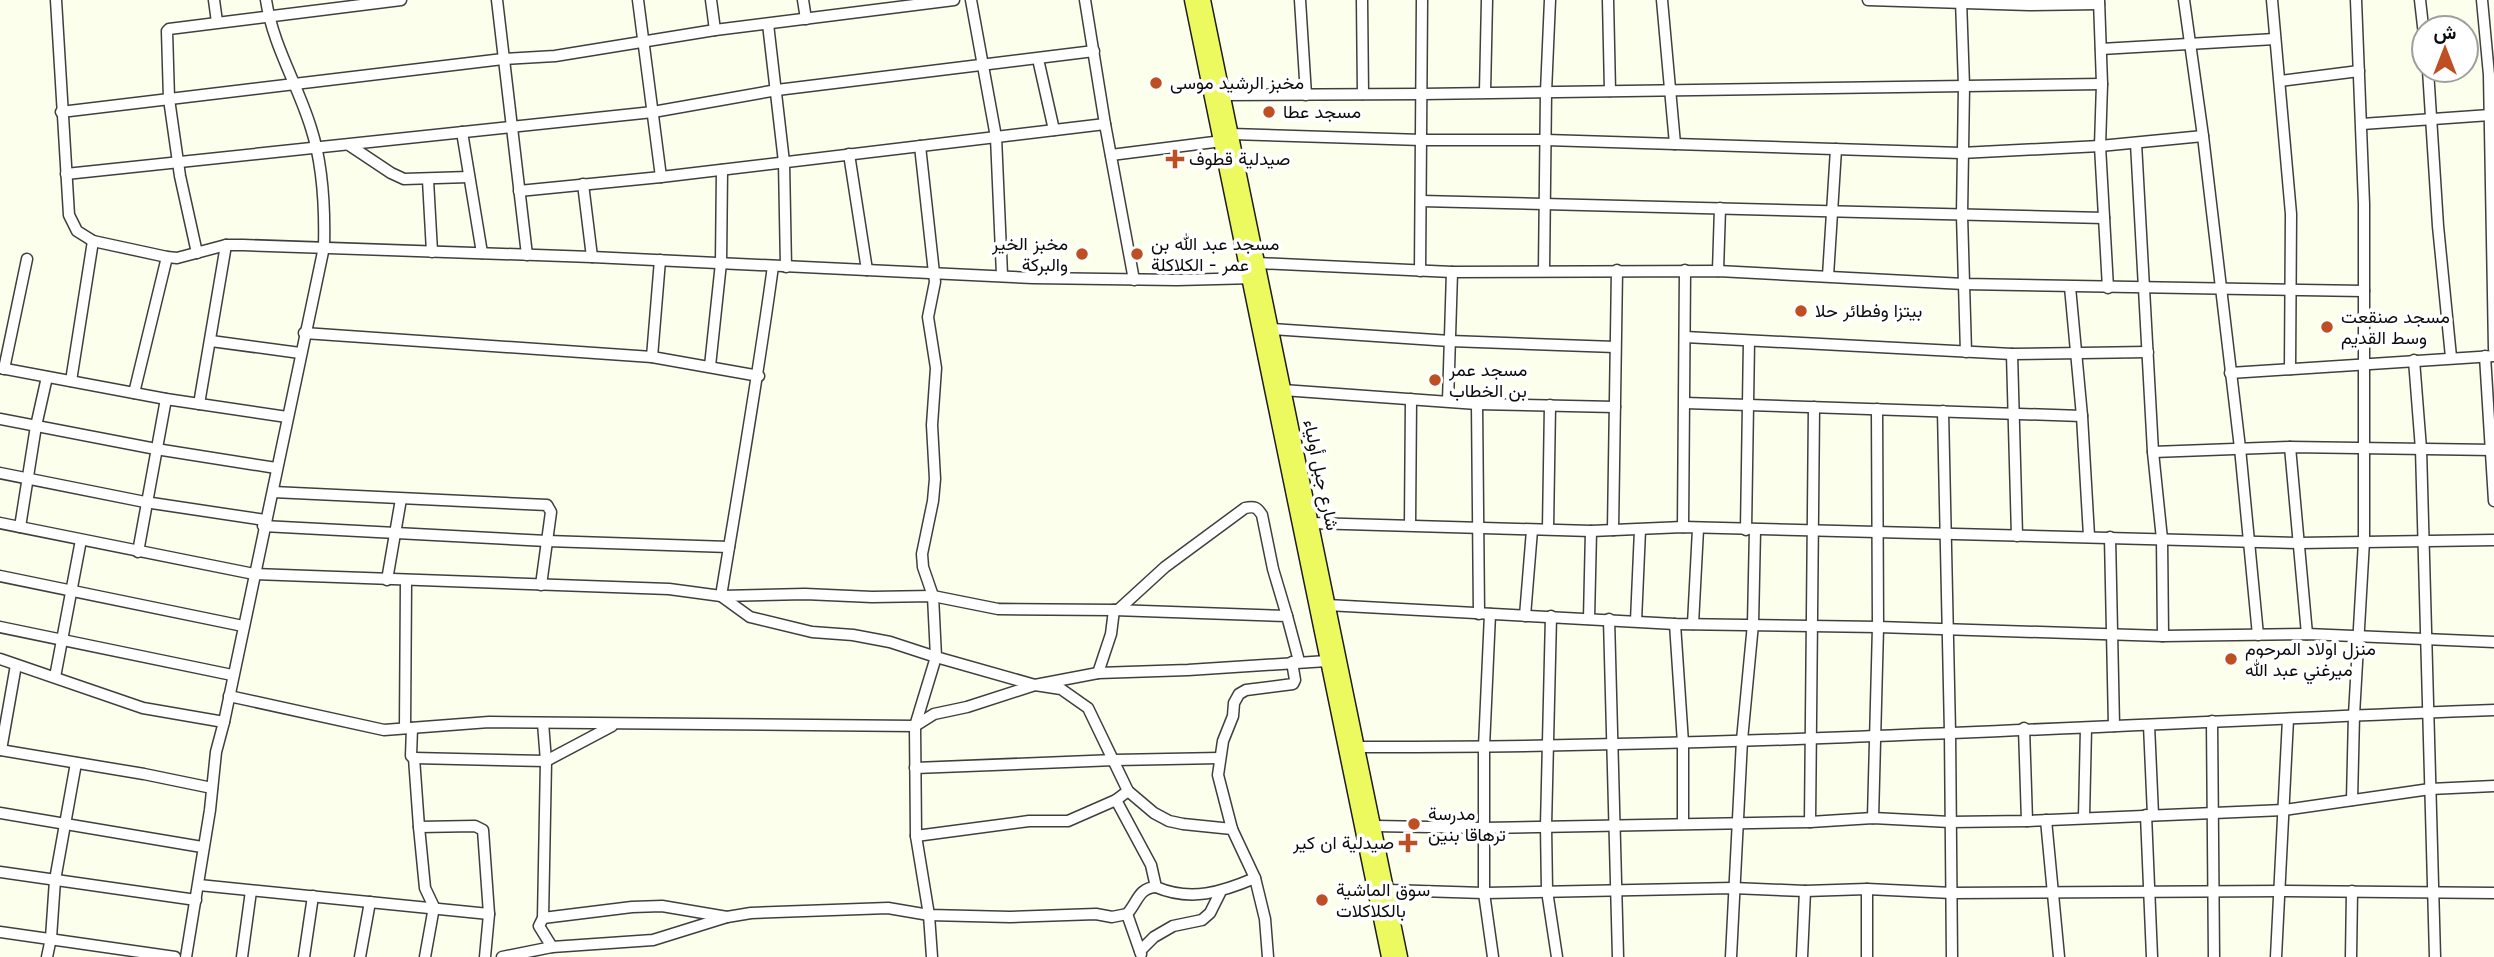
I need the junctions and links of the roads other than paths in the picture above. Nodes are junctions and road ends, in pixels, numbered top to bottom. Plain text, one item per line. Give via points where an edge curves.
1 (56, 0) edge
2 (214, 0) edge
3 (266, 0) edge
4 (401, 0) edge
5 (497, 0) edge
6 (638, 0) edge
7 (711, 0) edge
8 (803, 0) edge
9 (850, 0) edge
10 (954, 0) edge
11 (971, 0) edge
12 (1085, 0) edge
13 (1192, 0) edge
14 (1203, 0) edge
15 (1300, 0) edge
16 (1362, 0) edge
17 (1422, 0) edge
18 (1487, 0) edge
19 (1550, 0) edge
20 (1608, 0) edge
21 (1662, 0) edge
22 (1868, 0) edge
23 (2184, 0) edge
24 (2272, 0) edge
25 (2356, 0) edge
26 (2482, 0) edge
27 (380, 1) edge
28 (1961, 1) edge
29 (918, 2) edge
30 (2099, 2) edge
31 (852, 13) junction
32 (268, 16) junction
33 (806, 19) junction
34 (217, 22) junction
35 (768, 24) junction
36 (715, 30) junction
37 (2275, 39) junction
38 (644, 41) junction
39 (2189, 43) junction
40 (2101, 49) junction
41 (1094, 51) junction
42 (503, 59) junction
43 (1038, 59) junction
44 (983, 66) junction
45 (2359, 71) junction
46 (2491, 75) edge
47 (2280, 81) junction
48 (2429, 84) edge
49 (293, 85) junction
50 (2102, 85) junction
51 (1964, 86) junction
52 (776, 90) junction
53 (1610, 91) junction
54 (1671, 91) junction
55 (1485, 92) junction
56 (1546, 92) junction
57 (1223, 94) junction
58 (1363, 94) junction
59 (1422, 94) junction
60 (1306, 95) junction
61 (169, 99) junction
62 (61, 111) junction
63 (653, 111) junction
64 (2490, 116) junction
65 (2431, 119) junction
66 (1105, 124) junction
67 (2362, 124) junction
68 (512, 127) junction
69 (1054, 130) junction
70 (462, 132) junction
71 (2203, 136) junction
72 (996, 137) junction
73 (1226, 137) junction
74 (1422, 140) junction
75 (1546, 140) junction
76 (2136, 143) junction
77 (1675, 144) junction
78 (349, 145) junction
79 (920, 146) junction
80 (2100, 146) junction
81 (317, 147) junction
82 (1836, 149) junction
83 (1961, 153) junction
84 (849, 154) junction
85 (1111, 155) junction
86 (784, 162) junction
87 (178, 163) junction
88 (722, 170) junction
89 (66, 174) junction
90 (469, 177) junction
91 (661, 177) junction
92 (428, 180) junction
93 (583, 184) junction
94 (519, 191) junction
95 (1421, 201) junction
96 (1545, 203) junction
97 (1720, 208) junction
98 (1833, 212) junction
99 (1962, 215) junction
100 (2104, 218) junction
101 (2492, 231) edge
102 (93, 241) junction
103 (226, 246) junction
104 (324, 247) junction
105 (432, 252) junction
106 (197, 253) junction
107 (482, 254) junction
108 (527, 255) junction
109 (167, 257) junction
110 (592, 257) junction
111 (27, 259) dead end
112 (660, 260) junction
113 (721, 263) junction
114 (773, 266) junction
115 (786, 267) junction
116 (867, 270) junction
117 (1617, 270) junction
118 (1685, 270) junction
119 (1420, 271) junction
120 (1544, 271) junction
121 (1718, 271) junction
122 (1452, 272) junction
123 (934, 273) junction
124 (1256, 273) junction
125 (1002, 275) junction
126 (1828, 276) junction
127 (1134, 280) junction
128 (1964, 284) junction
129 (2070, 287) junction
130 (2108, 288) junction
131 (2144, 288) junction
132 (2220, 289) junction
133 (2291, 290) junction
134 (2364, 292) junction
135 (1272, 329) junction
136 (304, 333) junction
137 (1685, 337) junction
138 (211, 341) junction
139 (1450, 341) junction
140 (1749, 341) junction
141 (1615, 347) junction
142 (1966, 352) junction
143 (2148, 352) junction
144 (300, 353) junction
145 (2012, 354) junction
146 (2076, 354) junction
147 (2491, 354) edge
148 (652, 356) junction
149 (2451, 358) junction
150 (2414, 360) junction
151 (2364, 365) junction
152 (710, 366) junction
153 (2, 368) edge
154 (2290, 369) junction
155 (2230, 373) junction
156 (759, 376) junction
157 (47, 377) junction
158 (71, 382) junction
159 (1283, 390) junction
160 (134, 393) junction
161 (166, 399) junction
162 (1411, 399) junction
163 (1448, 401) junction
164 (1685, 403) junction
165 (199, 404) junction
166 (1476, 404) junction
167 (1749, 404) junction
168 (1550, 405) junction
169 (1615, 407) junction
170 (1814, 407) junction
171 (1877, 409) junction
172 (1943, 411) junction
173 (2014, 413) junction
174 (2082, 416) junction
175 (287, 417) junction
176 (0, 419) edge
177 (36, 426) junction
178 (2290, 447) junction
179 (2240, 448) junction
180 (2364, 448) junction
181 (156, 449) junction
182 (2421, 449) junction
183 (2492, 450) edge
184 (2153, 452) junction
185 (276, 468) junction
186 (0, 473) edge
187 (27, 479) junction
188 (273, 492) junction
189 (401, 499) junction
190 (2494, 501) edge
191 (145, 502) junction
192 (0, 523) edge
193 (264, 523) junction
194 (1311, 523) junction
195 (1410, 525) junction
196 (20, 527) junction
197 (1683, 527) junction
198 (1478, 528) junction
199 (1698, 528) junction
200 (1532, 530) junction
201 (1548, 530) junction
202 (1613, 530) junction
203 (1640, 530) junction
204 (1751, 530) junction
205 (1814, 530) junction
206 (1591, 531) junction
207 (1877, 532) junction
208 (1947, 533) junction
209 (395, 534) junction
210 (2017, 536) junction
211 (2089, 536) junction
212 (2110, 537) junction
213 (2162, 539) junction
214 (81, 540) junction
215 (2249, 540) junction
216 (547, 541) junction
217 (2364, 541) junction
218 (2494, 541) edge
219 (2424, 542) junction
220 (2300, 543) junction
221 (729, 547) junction
222 (138, 552) junction
223 (254, 575) junction
224 (0, 576) edge
225 (387, 580) junction
226 (406, 581) junction
227 (541, 585) junction
228 (71, 591) junction
229 (721, 596) junction
230 (933, 596) junction
231 (1327, 605) junction
232 (1116, 610) junction
233 (1484, 614) junction
234 (1525, 615) junction
235 (1287, 616) junction
236 (1551, 616) junction
237 (1589, 619) junction
238 (1609, 619) junction
239 (1636, 621) junction
240 (1675, 624) junction
241 (1692, 624) junction
242 (1753, 624) junction
243 (243, 626) junction
244 (0, 627) edge
245 (1812, 627) junction
246 (1878, 627) junction
247 (1948, 630) junction
248 (2307, 634) junction
249 (2110, 635) junction
250 (2258, 635) junction
251 (2358, 635) junction
252 (2163, 636) junction
253 (63, 640) junction
254 (2427, 640) junction
255 (2494, 642) edge
256 (936, 657) junction
257 (0, 659) edge
258 (1326, 661) junction
259 (1296, 662) junction
260 (16, 665) junction
261 (1098, 673) junction
262 (232, 675) junction
263 (55, 677) junction
264 (1035, 685) junction
265 (229, 696) junction
266 (2494, 709) edge
267 (2429, 712) junction
268 (2354, 715) junction
269 (2288, 719) junction
270 (2212, 721) junction
271 (224, 722) junction
272 (543, 723) junction
273 (614, 725) junction
274 (2149, 725) junction
275 (915, 726) junction
276 (2114, 726) junction
277 (2086, 727) junction
278 (409, 728) junction
279 (2024, 728) junction
280 (1950, 732) junction
281 (1876, 737) junction
282 (1813, 739) junction
283 (1742, 740) junction
284 (1611, 743) junction
285 (1683, 743) junction
286 (1549, 745) junction
287 (1358, 747) junction
288 (1484, 747) junction
289 (0, 750) edge
290 (414, 758) junction
291 (1220, 758) junction
292 (1115, 760) junction
293 (546, 761) junction
294 (76, 763) junction
295 (915, 768) junction
296 (2494, 786) edge
297 (212, 789) junction
298 (2430, 789) junction
299 (1128, 791) junction
300 (1116, 800) junction
301 (2352, 800) junction
302 (2284, 810) junction
303 (2214, 811) junction
304 (0, 813) edge
305 (2150, 815) junction
306 (2084, 817) junction
307 (1873, 818) junction
308 (2046, 820) junction
309 (2027, 821) junction
310 (1737, 822) junction
311 (1810, 822) junction
312 (1950, 822) junction
313 (1683, 823) junction
314 (65, 825) junction
315 (1615, 825) junction
316 (1375, 826) junction
317 (1546, 826) junction
318 (419, 827) junction
319 (1484, 828) junction
320 (1232, 829) junction
321 (916, 836) junction
322 (202, 847) junction
323 (0, 872) edge
324 (1255, 878) junction
325 (55, 880) junction
326 (199, 885) junction
327 (1156, 887) junction
328 (1733, 888) junction
329 (1867, 889) junction
330 (1388, 890) junction
331 (1618, 890) junction
332 (251, 891) junction
333 (1547, 891) junction
334 (1805, 891) junction
335 (2053, 891) junction
336 (2214, 891) junction
337 (2281, 891) junction
338 (2352, 891) junction
339 (2434, 891) junction
340 (2148, 892) junction
341 (1220, 893) junction
342 (1484, 893) junction
343 (1952, 893) junction
344 (2494, 893) edge
345 (313, 896) junction
346 (196, 900) junction
347 (370, 902) junction
348 (434, 907) junction
349 (489, 914) junction
350 (1127, 914) junction
351 (929, 915) junction
352 (727, 917) junction
353 (543, 918) junction
354 (0, 932) edge
355 (51, 938) junction
356 (552, 947) junction
357 (1141, 954) edge
358 (47, 957) edge
359 (175, 957) edge
360 (186, 957) edge
361 (242, 957) edge
362 (304, 957) edge
363 (360, 957) edge
364 (425, 957) edge
365 (485, 957) edge
366 (502, 957) edge
367 (932, 957) edge
368 (1268, 957) edge
369 (1388, 957) edge
370 (1400, 957) edge
371 (1493, 957) edge
372 (1558, 957) edge
373 (1618, 957) edge
374 (1731, 957) edge
375 (1802, 957) edge
376 (1867, 957) edge
377 (1952, 957) edge
378 (2059, 957) edge
379 (2152, 957) edge
380 (2214, 957) edge
381 (2276, 957) edge
382 (2351, 957) edge
383 (2435, 957) edge

1 - 62 street
2 - 34 street
3 - 32 street
4 - 27 street
5 - 42 street
6 - 38 street
7 - 36 street
8 - 33 street
9 - 31 street
10 - 29 street
11 - 44 street
12 - 41 street
13 - 73 main road, شارع جبل أولياء
14 - 57 main road, شارع جبل أولياء
15 - 60 street
16 - 58 street
17 - 59 street
18 - 55 street
19 - 56 street
20 - 53 street
21 - 54 street
22 - 28 street
23 - 39 street
24 - 37 street
25 - 45 street
26 - 46 street
27 - 32 street
28 - 30 street via 2029,5
28 - 51 street
29 - 31 street
30 - 40 street
31 - 33 street
32 - 34 street
32 - 49 street
33 - 35 street
34 - 61 street via 167,31
35 - 36 street
35 - 52 street
36 - 38 street
37 - 39 street
37 - 47 street
38 - 42 street via 555,56
38 - 63 street
39 - 40 street
39 - 71 street
40 - 50 street
41 - 43 street
41 - 66 street
42 - 49 street
42 - 68 street
43 - 44 street
43 - 69 street
44 - 52 street
44 - 72 street
45 - 47 street
45 - 67 street
46 - 64 street
47 - 133 street via 2291,214
48 - 65 street
49 - 61 street
49 - 81 street
50 - 51 street
50 - 80 street
51 - 54 street
51 - 83 street
52 - 63 street
52 - 86 street
53 - 54 street
53 - 56 street
54 - 77 street
55 - 56 street
55 - 59 street
56 - 75 street
57 - 60 street
57 - 73 main road, شارع جبل أولياء
58 - 59 street
58 - 60 street
59 - 74 street
61 - 62 street
61 - 87 street
62 - 89 street
63 - 68 street
63 - 91 street
64 - 65 street
64 - 101 street
65 - 67 street
65 - 149 street
66 - 69 street
66 - 85 street
67 - 134 street
68 - 70 street
68 - 94 street
69 - 72 street
70 - 78 street
70 - 90 street
71 - 76 street
71 - 132 street
72 - 79 street
72 - 125 street
73 - 74 street
73 - 85 street
73 - 124 main road, شارع جبل أولياء
74 - 75 street
74 - 95 street
75 - 77 street
75 - 96 street
76 - 80 street
76 - 131 street
77 - 82 street
78 - 81 street
78 - 92 street via 399,178
79 - 84 street
79 - 123 street
80 - 83 street
80 - 100 street
81 - 87 street
81 - 104 street
82 - 83 street
82 - 98 street
83 - 99 street
84 - 86 street
84 - 116 street
85 - 127 street
86 - 88 street
86 - 115 street
87 - 89 street
87 - 106 street
88 - 91 street
88 - 113 street
89 - 102 street via 72,225
90 - 92 street
90 - 107 street
91 - 93 street
92 - 105 street
93 - 94 street
93 - 110 street
94 - 108 street
95 - 96 street
95 - 119 street
96 - 97 street
96 - 120 street
97 - 98 street
97 - 121 street
98 - 99 street
98 - 126 street
99 - 100 street
99 - 128 street
100 - 130 street
101 - 147 street
102 - 109 street
102 - 158 street
103 - 104 street
103 - 106 street
103 - 138 street
104 - 105 street
104 - 136 street
105 - 107 street
106 - 109 street
107 - 108 street
108 - 110 street
109 - 160 street
110 - 112 street
111 - 153 street
112 - 113 street
112 - 148 street
113 - 114 street
113 - 152 street
114 - 115 street
114 - 156 street
115 - 116 street
116 - 123 street
117 - 118 street
117 - 120 street
117 - 141 street
118 - 121 street
118 - 137 street
119 - 122 street
119 - 124 street
120 - 122 street
121 - 126 street
122 - 139 street
123 - 125 street
123 - 230 street via 928,317 936,368 935,479 922,554
124 - 127 street
124 - 135 main road, شارع جبل أولياء
124 - 258 main road, شارع جبل أولياء
125 - 127 street
126 - 128 street
128 - 129 street
128 - 142 street
129 - 130 street
129 - 146 street
130 - 131 street
131 - 132 street
131 - 143 street
132 - 133 street
132 - 155 street
133 - 134 street
133 - 154 street
134 - 151 street
135 - 139 street
135 - 159 main road, شارع جبل أولياء
136 - 144 street
136 - 148 street
137 - 140 street
137 - 164 street
138 - 144 street
138 - 165 street
139 - 141 street
139 - 163 street
140 - 142 street
140 - 167 street
141 - 169 street
142 - 145 street
143 - 146 street
143 - 184 street
144 - 175 street
145 - 146 street
145 - 173 street
146 - 174 street
147 - 149 street
147 - 183 street
148 - 152 street
149 - 150 street
150 - 151 street
150 - 182 street
151 - 154 street
151 - 180 street
152 - 156 street
153 - 157 street
154 - 155 street
155 - 179 street
156 - 221 street
157 - 158 street
157 - 177 street
158 - 160 street
159 - 162 street
159 - 194 main road, شارع جبل أولياء
160 - 161 street
161 - 165 street
161 - 181 street
162 - 163 street
162 - 195 street
163 - 166 street
164 - 167 street
164 - 197 street
165 - 175 street
166 - 168 street
166 - 198 street
167 - 170 street
167 - 204 street
168 - 169 street
168 - 201 street
169 - 202 street
170 - 171 street
170 - 205 street
171 - 172 street
171 - 207 street
172 - 173 street
172 - 208 street
173 - 174 street
173 - 210 street
174 - 211 street
175 - 185 street
176 - 177 street
177 - 181 street
177 - 187 street
178 - 179 street
178 - 180 street
178 - 220 street
179 - 184 street
179 - 215 street
180 - 182 street
180 - 217 street
181 - 185 street
181 - 191 street
182 - 183 street
182 - 219 street
183 - 190 street
184 - 213 street
185 - 188 street
186 - 187 street
187 - 191 street
187 - 196 street
188 - 189 street
188 - 193 street
189 - 209 street
189 - 216 street via 547,505 551,512
191 - 193 street
191 - 222 street
192 - 196 street
193 - 209 street
193 - 223 street
194 - 195 street
194 - 231 main road, شارع جبل أولياء
195 - 198 street
196 - 214 street
197 - 199 street
197 - 203 street
198 - 200 street
198 - 233 street
199 - 204 street
199 - 241 street
200 - 201 street
200 - 234 street
201 - 206 street
202 - 203 street
202 - 206 street
203 - 239 street
204 - 205 street
204 - 242 street
205 - 207 street
205 - 245 street
206 - 237 street
207 - 208 street
207 - 246 street
208 - 210 street
208 - 247 street
209 - 216 street
209 - 225 street
210 - 211 street
211 - 212 street
212 - 213 street
212 - 249 street
213 - 215 street
213 - 252 street
214 - 222 street
214 - 228 street
215 - 220 street
215 - 250 street
216 - 221 street
216 - 227 street
217 - 219 street
217 - 220 street
217 - 251 street
218 - 219 street
219 - 254 street
220 - 248 street
221 - 229 street
222 - 223 street
223 - 225 street
223 - 243 street
224 - 228 street
225 - 226 street
226 - 227 street
226 - 278 street
227 - 229 street via 669,589
228 - 243 street
228 - 253 street
229 - 230 street
229 - 256 street via 750,618 891,642
230 - 232 street via 998,609
230 - 256 street
231 - 233 street
231 - 287 main road, شارع جبل أولياء
232 - 235 street
232 - 235 street via 1165,567 1253,506 1262,515
232 - 261 street
233 - 234 street
233 - 288 street
234 - 236 street
235 - 259 street
236 - 237 street
236 - 286 street
237 - 238 street
238 - 239 street
238 - 284 street
239 - 240 street
240 - 241 street
240 - 285 street
241 - 242 street
242 - 245 street
242 - 283 street
243 - 262 street
244 - 253 street
245 - 246 street
245 - 282 street
246 - 247 street
246 - 281 street
247 - 249 street
247 - 280 street
248 - 250 street
248 - 251 street
249 - 252 street
249 - 276 street
250 - 252 street
251 - 254 street
251 - 268 street
253 - 262 street
253 - 263 street
254 - 255 street
254 - 267 street
256 - 264 street
256 - 275 street
257 - 260 street
258 - 259 street
258 - 369 main road, شارع جبل أولياء
259 - 261 street
259 - 291 street via 1293,684 1239,694
260 - 263 street
260 - 289 street
261 - 264 street
262 - 265 street
263 - 271 street via 143,708
264 - 275 street via 934,714
264 - 292 street via 1061,689 1088,708
265 - 271 street
265 - 278 street via 384,730
266 - 267 street
267 - 268 street
267 - 298 street
268 - 269 street
268 - 301 street
269 - 270 street
269 - 302 street
270 - 274 street
270 - 303 street
271 - 297 street
272 - 273 street
272 - 278 street
272 - 293 street
273 - 275 street
273 - 293 street
274 - 276 street
274 - 305 street
275 - 295 street
276 - 277 street
277 - 279 street
277 - 306 street
278 - 290 street
279 - 280 street
279 - 309 street
280 - 281 street
280 - 312 street
281 - 282 street
281 - 307 street
282 - 283 street
282 - 311 street
283 - 285 street
283 - 310 street
284 - 285 street
284 - 286 street
284 - 315 street
285 - 313 street
286 - 288 street
286 - 317 street
287 - 288 street
287 - 316 main road, شارع جبل أولياء
288 - 319 street
289 - 294 street
290 - 293 street
290 - 318 street
291 - 292 street
291 - 320 street via 1220,786
292 - 295 street
292 - 299 street
293 - 353 street
294 - 297 street
294 - 314 street
295 - 321 street
296 - 298 street
297 - 322 street
298 - 301 street
298 - 339 street
299 - 300 street
299 - 320 street via 1169,821
300 - 321 street via 1068,821 1029,821
300 - 327 street via 1151,865
301 - 302 street
302 - 303 street
302 - 337 street
303 - 305 street
303 - 336 street
304 - 314 street
305 - 306 street
305 - 340 street
306 - 308 street
307 - 311 street
307 - 312 street
308 - 309 street
308 - 335 street
309 - 312 street
310 - 311 street
310 - 313 street
310 - 328 street
312 - 343 street
313 - 315 street
314 - 322 street
314 - 325 street
315 - 317 street
315 - 331 street
316 - 319 street
316 - 330 main road, شارع جبل أولياء
317 - 319 street
317 - 333 street
318 - 348 street via 425,888
318 - 349 street via 475,825 483,830
319 - 342 street
320 - 324 street
321 - 351 street
322 - 326 street
323 - 325 street
324 - 341 street
324 - 368 street
325 - 346 street
325 - 355 street
326 - 332 street
326 - 346 street
327 - 341 street via 1173,894
327 - 350 street via 1141,892
328 - 331 street
328 - 334 street
328 - 374 street
329 - 334 street
329 - 343 street
329 - 376 street
330 - 342 street
330 - 370 main road, شارع جبل أولياء
331 - 333 street
331 - 373 street
332 - 345 street
332 - 361 street
333 - 342 street
333 - 372 street
334 - 375 street
335 - 340 street
335 - 343 street
335 - 378 street
336 - 337 street
336 - 340 street
336 - 380 street
337 - 338 street
337 - 381 street
338 - 339 street
338 - 382 street
339 - 344 street
339 - 383 street
340 - 379 street
341 - 357 street via 1202,920 1173,926 1154,937
342 - 371 street
343 - 377 street
345 - 347 street
345 - 362 street
346 - 360 street
347 - 348 street
347 - 363 street
348 - 349 street
348 - 364 street
349 - 365 street
350 - 351 street
350 - 357 street
351 - 352 street via 848,908
351 - 367 street
352 - 353 street via 662,906
352 - 356 street via 653,940
353 - 356 street via 539,926
354 - 355 street
355 - 358 street
355 - 359 street
356 - 366 street

